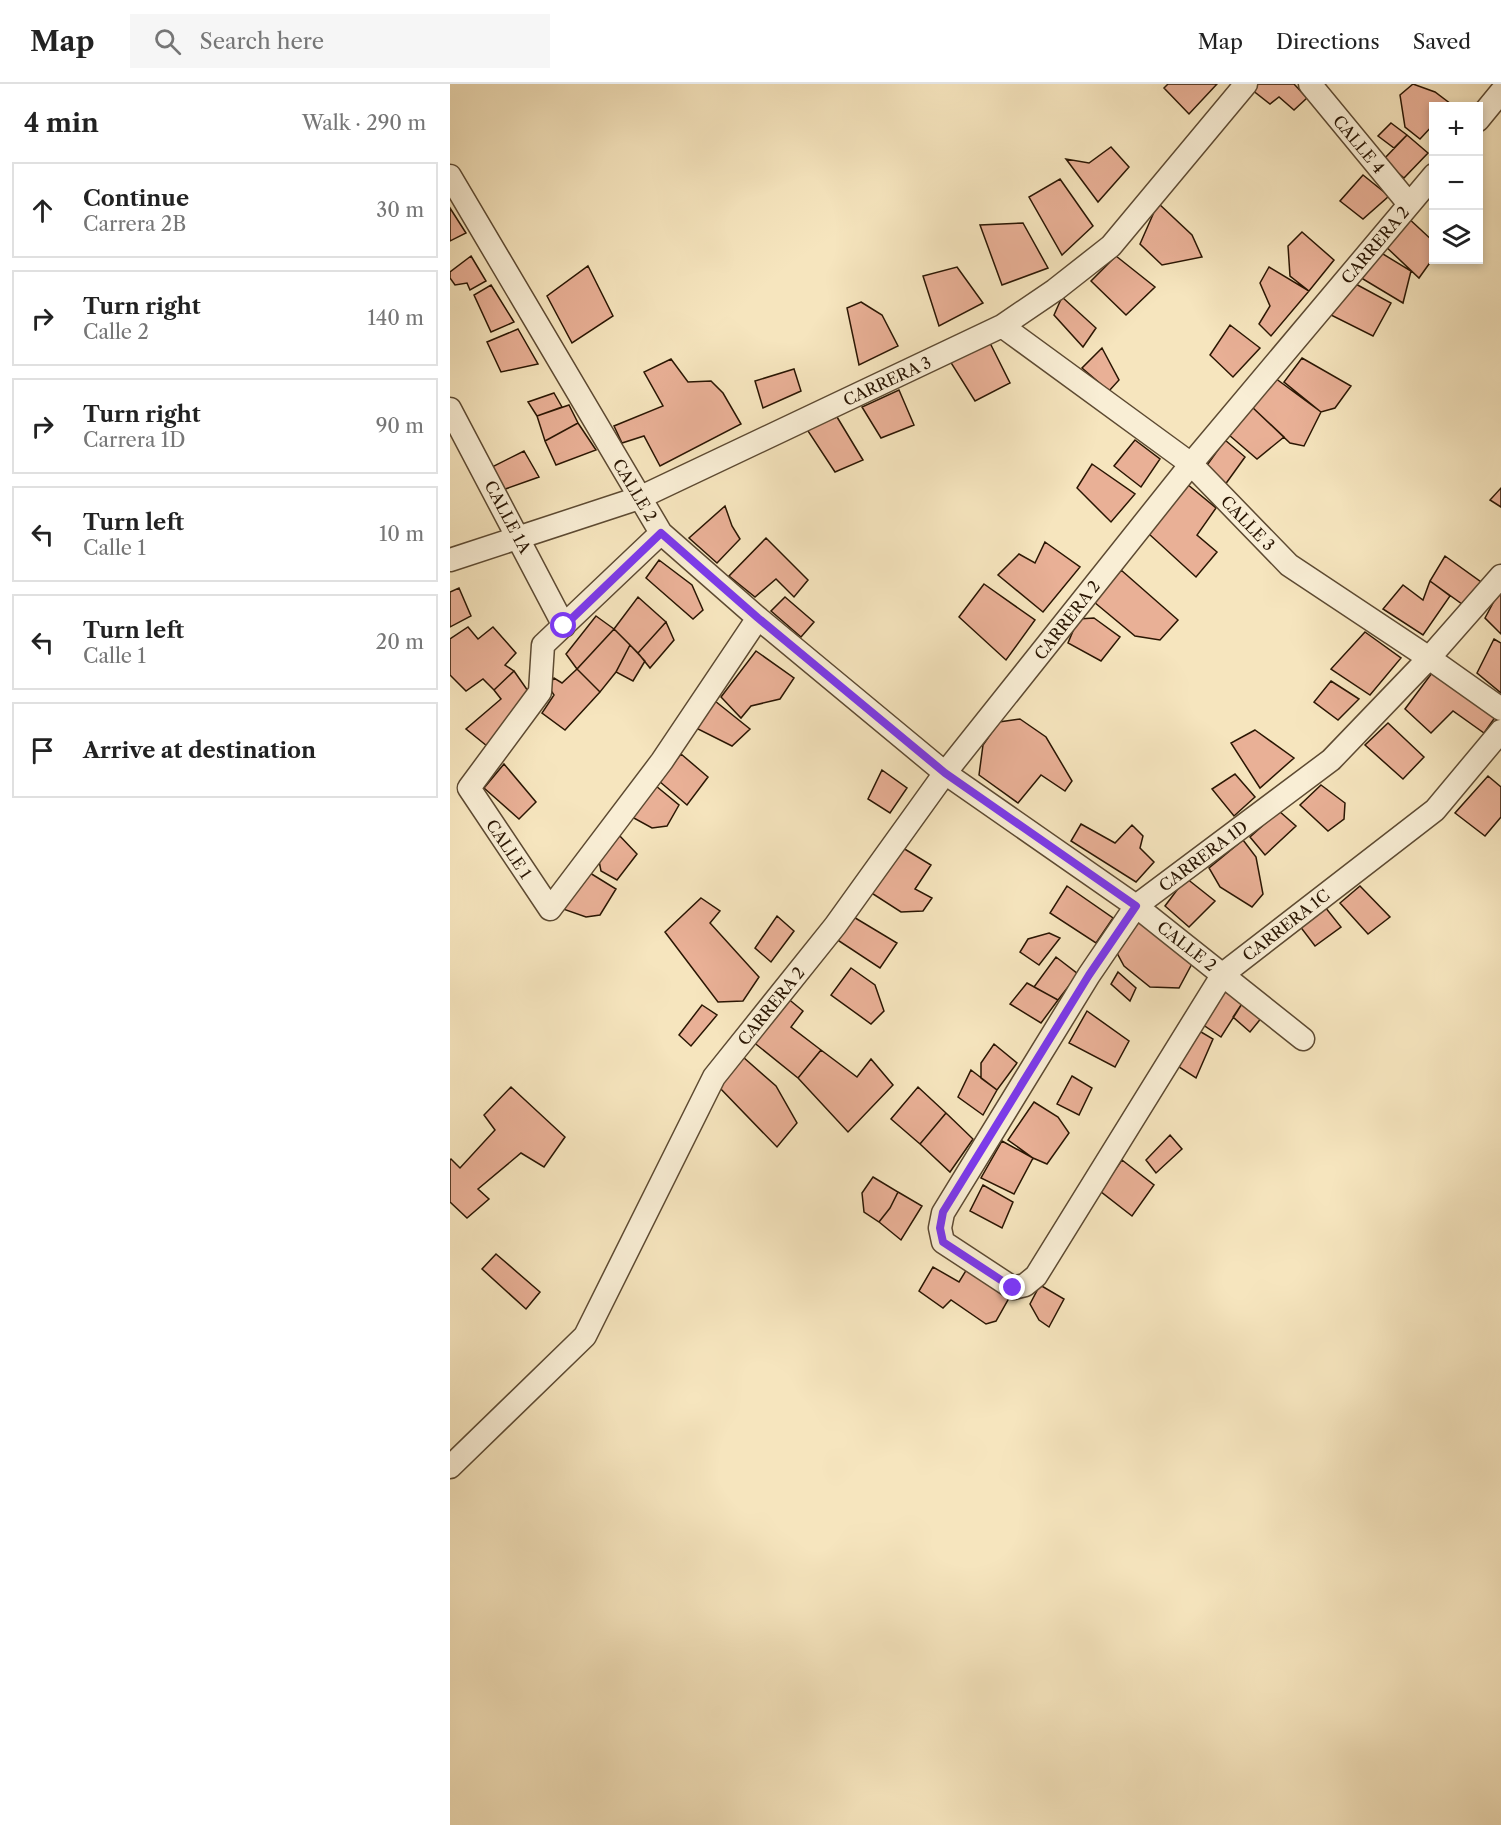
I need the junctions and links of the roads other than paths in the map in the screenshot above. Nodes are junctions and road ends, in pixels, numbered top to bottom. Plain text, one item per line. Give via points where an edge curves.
1 (1246, 84) edge
2 (1310, 84) edge
3 (1501, 92) edge
4 (1483, 115) edge
5 (450, 176) edge
6 (1429, 181) edge
7 (1409, 204) junction
8 (1002, 326) junction
9 (450, 409) edge
10 (1191, 464) junction
11 (639, 498) junction
12 (661, 533) junction
13 (519, 538) junction
14 (450, 560) edge
15 (1501, 576) edge
16 (758, 618) junction
17 (564, 626) junction
18 (1429, 658) junction
19 (1501, 709) edge
20 (1501, 731) edge
21 (945, 773) junction
22 (1136, 906) junction
23 (1223, 974) junction
24 (1303, 1039) dead end
25 (1036, 1276) joint
26 (450, 1467) edge

1 - 8 street, CARRERA 3 via 1111,246
2 - 7 street, CALLE 4
3 - 4 street
5 - 11 street, CALLE 2
6 - 7 street, CARRERA 2
7 - 10 street, CARRERA 2
8 - 10 street, CALLE 3
8 - 11 street, CARRERA 3
9 - 13 street, CALLE 1A
10 - 18 street, CALLE 3 via 1290,565
10 - 21 street, CARRERA 2
11 - 12 street, CALLE 2
11 - 13 street, CARRERA 3
12 - 16 street, CALLE 2
12 - 17 street
13 - 14 street, CARRERA 3
13 - 17 street, CALLE 1A
15 - 18 street, CARRERA 1D
16 - 17 street, CALLE 1 via 662,761 550,909 469,788 540,692 543,645
16 - 21 street, CALLE 2
18 - 19 street, CALLE 3
18 - 22 street, CARRERA 1D via 1331,760
20 - 23 street, CARRERA 1C via 1435,810
21 - 22 street, CALLE 2
21 - 26 street, CARRERA 2 via 835,926 714,1077 585,1336
22 - 23 street, CALLE 2
22 - 25 street, CARRERA 1D via 943,1212 943,1242 1013,1288
23 - 24 street, CALLE 2
23 - 25 street, CARRERA 1C

